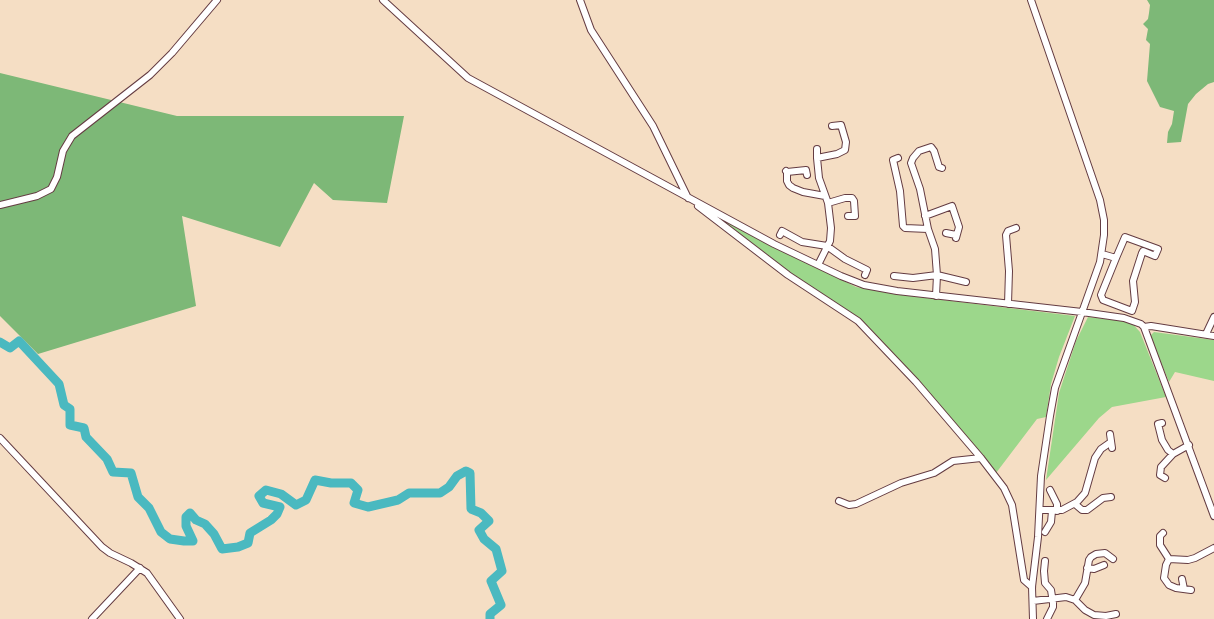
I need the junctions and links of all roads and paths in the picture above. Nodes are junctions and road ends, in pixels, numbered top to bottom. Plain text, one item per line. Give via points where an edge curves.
1 (216, 0) edge
2 (382, 0) edge
3 (580, 0) edge
4 (1031, 0) edge
5 (832, 126) dead end
6 (817, 148) dead end
7 (817, 158) junction
8 (898, 158) dead end
9 (938, 168) dead end
10 (807, 175) dead end
11 (825, 196) junction
12 (689, 199) junction
13 (828, 203) junction
14 (0, 205) edge
15 (848, 216) dead end
16 (925, 216) junction
17 (1016, 228) dead end
18 (928, 229) junction
19 (946, 233) dead end
20 (780, 235) dead end
21 (827, 246) junction
22 (1102, 254) junction
23 (1116, 258) junction
24 (818, 264) junction
25 (866, 275) dead end
26 (937, 275) junction
27 (894, 276) dead end
28 (966, 282) dead end
29 (936, 296) junction
30 (1008, 304) junction
31 (1082, 312) junction
32 (1214, 317) edge
33 (1144, 327) junction
34 (1206, 334) junction
35 (1214, 336) edge
36 (1162, 423) dead end
37 (1110, 434) dead end
38 (0, 438) edge
39 (1189, 445) junction
40 (1173, 454) junction
41 (981, 458) junction
42 (1165, 478) dead end
43 (1050, 490) dead end
44 (1214, 490) edge
45 (1206, 492) junction
46 (1111, 497) dead end
47 (839, 501) dead end
48 (1075, 504) junction
49 (1040, 510) junction
50 (1055, 511) junction
51 (1214, 516) edge
52 (1045, 532) dead end
53 (1163, 533) dead end
54 (1112, 546) dead end
55 (1214, 548) edge
56 (1169, 559) junction
57 (1045, 561) dead end
58 (1102, 565) dead end
59 (140, 568) junction
60 (1087, 568) junction
61 (1182, 579) dead end
62 (1032, 587) junction
63 (1053, 599) junction
64 (1076, 600) junction
65 (1033, 601) junction
66 (1116, 613) dead end
67 (1090, 616) edge
68 (92, 619) edge
69 (180, 619) edge
70 (1033, 619) edge
71 (1046, 619) edge

1 - 14 street via 150,75 72,136 63,151 51,189
2 - 12 street via 468,78
3 - 12 street via 591,30 653,126
4 - 22 street via 1100,200 1104,235
5 - 7 street via 841,125 845,150
6 - 7 street
7 - 11 street
8 - 18 street via 894,160 902,226
9 - 16 street via 931,145 919,151 911,163
10 - 11 street via 806,170 786,171 787,181 793,188
11 - 13 street
12 - 24 street
12 - 41 street via 788,275 858,321
13 - 15 street via 852,198 855,216
13 - 21 street via 832,228
16 - 18 street
16 - 19 street via 952,206 959,227 956,236
17 - 30 street via 1006,235 1010,279
18 - 26 street via 935,249
20 - 21 street via 782,231 802,242
21 - 24 street
21 - 25 street via 867,270
22 - 23 street
22 - 31 street
23 - 23 street via 1125,237 1158,249 1155,256 1142,253 1133,281 1135,302 1132,311 1103,300 1101,295
24 - 29 street via 864,285
26 - 27 street
26 - 28 street
26 - 29 street
29 - 30 street
30 - 31 street
31 - 33 street via 1130,320
31 - 49 street via 1055,388 1044,451
32 - 34 street
33 - 34 street
33 - 39 street
34 - 35 street
36 - 40 street via 1158,424 1162,440
37 - 48 street via 1111,445 1101,449 1094,458 1085,493
38 - 59 street via 102,547
39 - 40 street
39 - 45 street
40 - 42 street via 1161,467 1160,475
41 - 47 street via 953,461 856,504
41 - 62 street via 1010,500 1024,580
43 - 50 street via 1057,504
44 - 45 street
45 - 51 street
46 - 48 street via 1103,498 1087,510
48 - 50 street
49 - 50 street
49 - 62 street
50 - 52 street
53 - 56 street via 1160,544
54 - 60 street via 1110,557 1101,553 1091,557
55 - 56 street via 1188,560
56 - 61 street via 1164,571 1166,582 1172,587 1187,590
57 - 63 street via 1045,583 1052,590
58 - 60 street
59 - 68 street
59 - 69 street via 150,576
60 - 64 street via 1085,583
62 - 65 street
63 - 64 street via 1066,597
63 - 65 street
63 - 71 street via 1053,608
64 - 67 street
65 - 70 street
66 - 67 street

